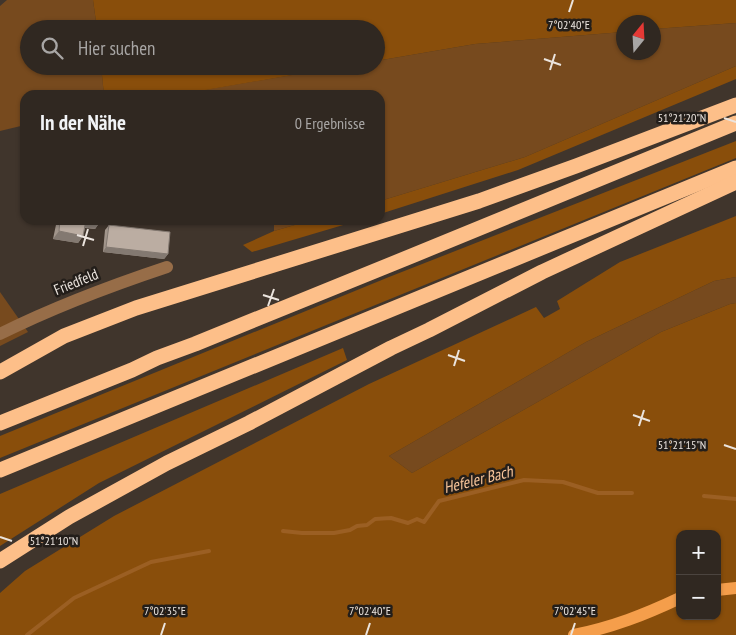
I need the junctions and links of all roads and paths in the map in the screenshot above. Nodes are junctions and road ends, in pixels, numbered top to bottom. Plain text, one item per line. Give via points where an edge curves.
1 (736, 105) edge
2 (736, 122) edge
3 (736, 168) edge
4 (736, 182) edge
5 (167, 266) dead end
6 (0, 334) edge
7 (0, 372) edge
8 (0, 423) edge
9 (0, 470) edge
10 (0, 561) edge
11 (736, 588) edge
12 (721, 590) edge
13 (676, 600) edge
14 (574, 635) edge

1 - 7 highway via 479,201 136,308 64,336
2 - 8 highway
3 - 9 highway
4 - 10 highway via 542,272 167,463 68,517
5 - 6 lane, Friedfeld via 106,287
11 - 12 main road
13 - 14 main road via 603,629

